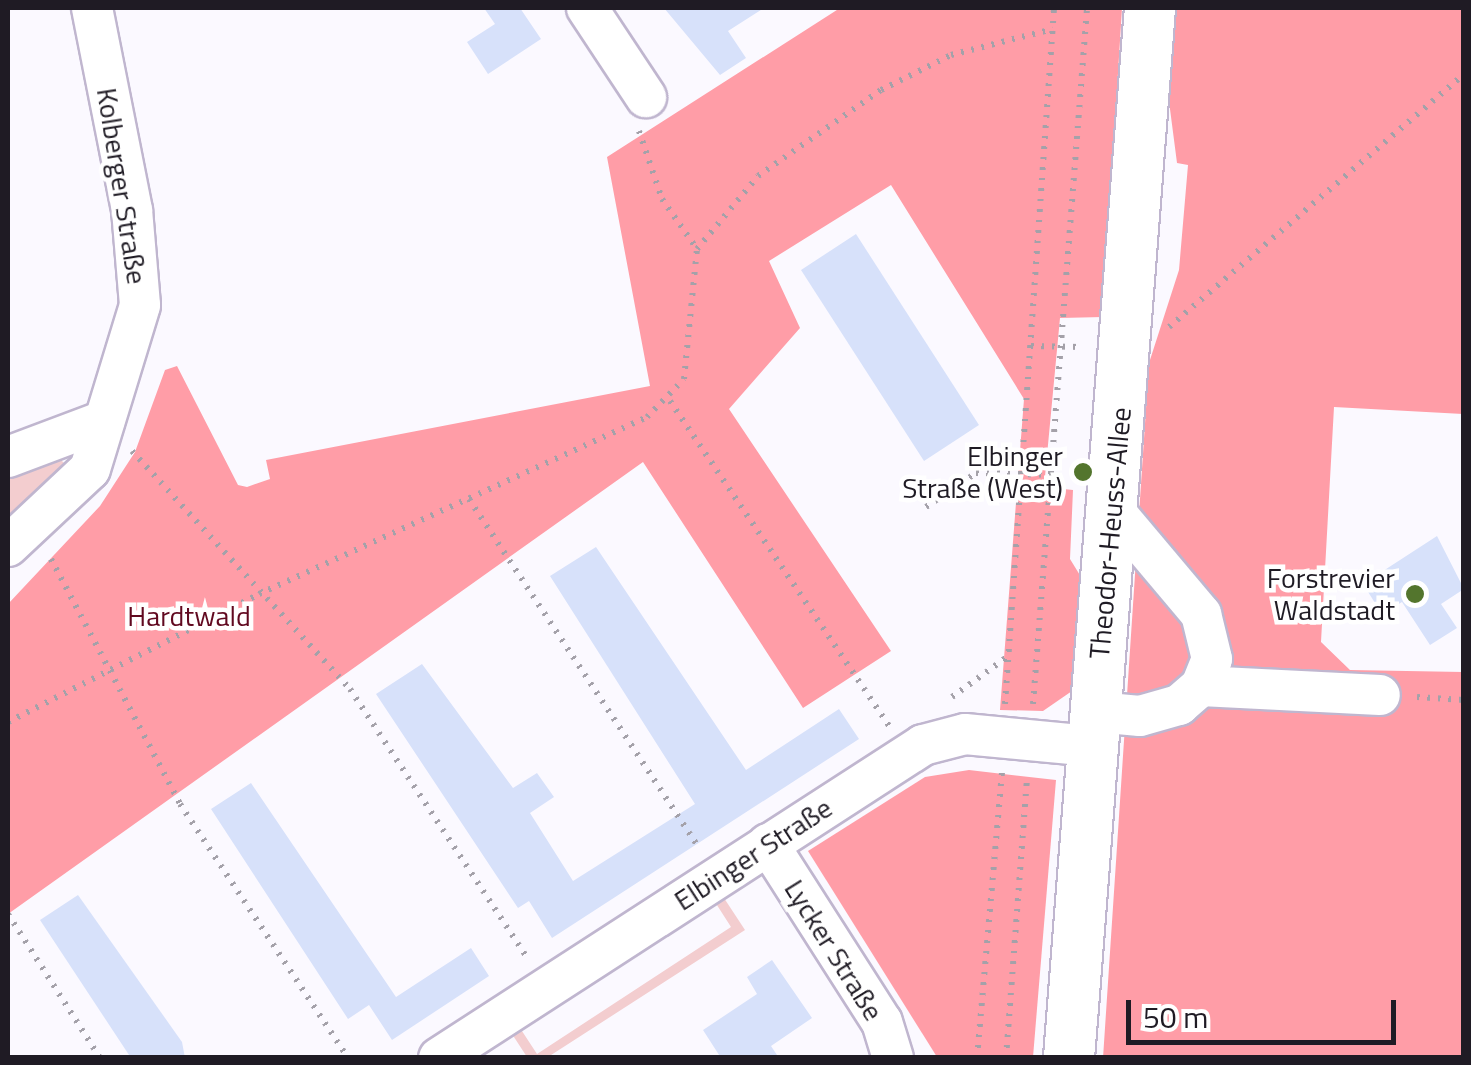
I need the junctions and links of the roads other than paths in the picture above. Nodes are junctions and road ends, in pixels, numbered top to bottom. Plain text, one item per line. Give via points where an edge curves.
1 (92, 8) edge
2 (587, 8) edge
3 (1150, 8) edge
4 (646, 98) road end
5 (104, 420) junction
6 (8, 458) edge
7 (1110, 506) junction
8 (8, 546) edge
9 (1201, 686) junction
10 (1380, 695) road end
11 (1094, 729) junction
12 (768, 844) junction
13 (888, 1040) edge
14 (446, 1056) edge
15 (1069, 1058) edge

1 - 5 street, Kolberger Straße via 132,210 140,306
2 - 4 street
3 - 7 main road, Theodor-Heuss-Allee
5 - 6 street
5 - 8 street, Kolberger Straße via 90,469
7 - 9 street via 1201,614 1212,659
7 - 11 main road, Theodor-Heuss-Allee
9 - 10 street
9 - 11 street, Elbinger Straße via 1166,711
11 - 12 street, Elbinger Straße via 950,735 908,753
11 - 15 main road, Theodor-Heuss-Allee
12 - 13 street, Lycker Straße
12 - 14 street, Elbinger Straße

